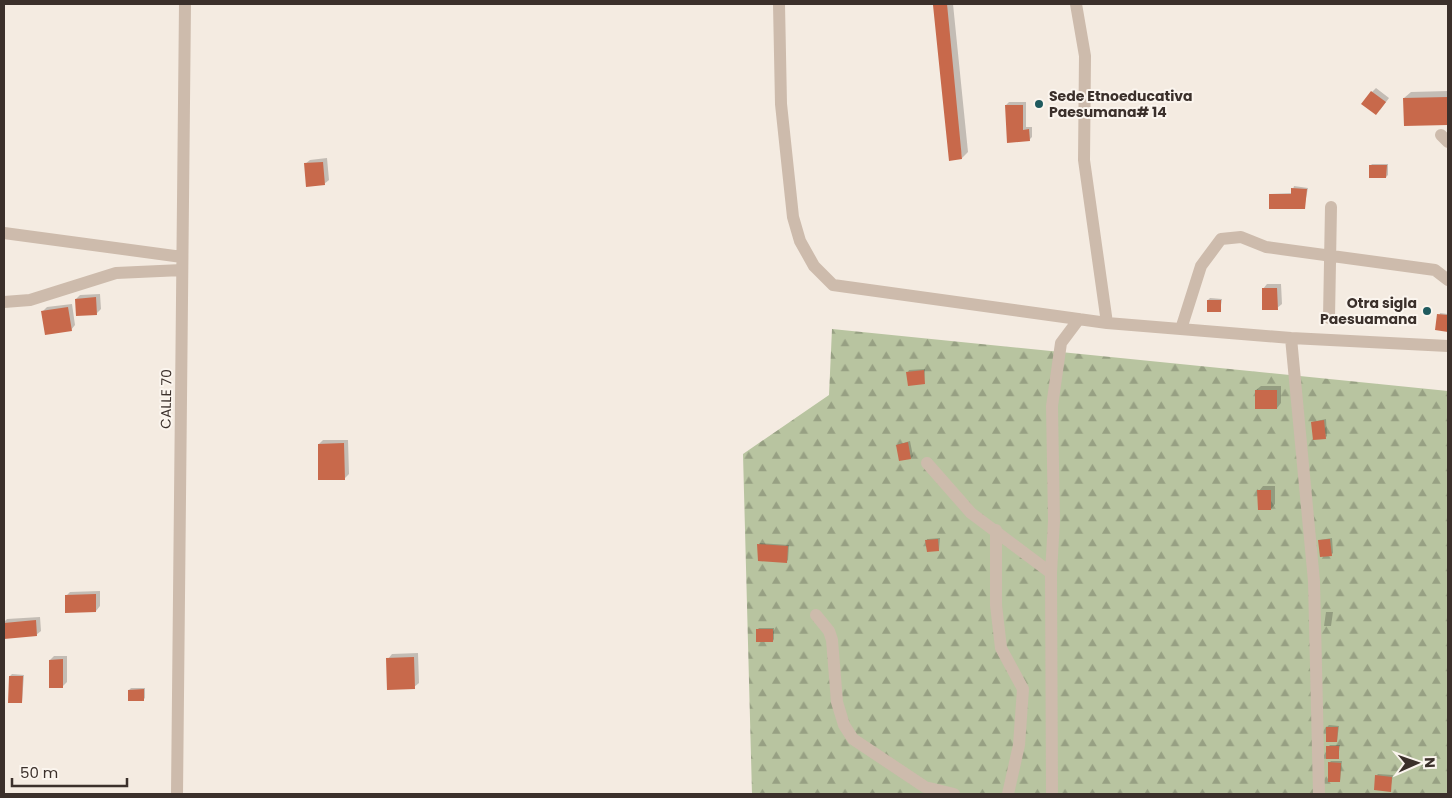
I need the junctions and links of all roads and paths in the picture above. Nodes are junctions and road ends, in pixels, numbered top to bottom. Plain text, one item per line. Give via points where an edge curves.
1 (185, 4) edge
2 (779, 4) edge
3 (1076, 4) edge
4 (1330, 207) dead end
5 (4, 234) edge
6 (1330, 257) junction
7 (182, 264) junction
8 (1448, 280) edge
9 (4, 302) edge
10 (1329, 318) dead end
11 (1079, 319) junction
12 (1107, 323) junction
13 (1181, 329) junction
14 (1291, 338) junction
15 (1448, 346) edge
16 (927, 463) dead end
17 (996, 530) junction
18 (1051, 573) junction
19 (816, 615) dead end
20 (177, 794) edge
21 (954, 794) edge
22 (1008, 794) edge
23 (1052, 794) edge
24 (1319, 794) edge

1 - 7 street, CALLE 70
2 - 11 street via 781,104 793,217 800,240 814,266 833,286
3 - 12 street via 1085,56 1084,160
4 - 6 street
5 - 7 street
6 - 8 street via 1435,270
6 - 10 street
6 - 13 street via 1266,247 1241,237 1221,239 1201,266
7 - 9 street via 116,273 30,300
7 - 20 street, CALLE 70
11 - 12 street
11 - 18 street via 1061,343 1052,406 1054,521
12 - 13 street
13 - 14 street
14 - 15 street
14 - 24 street via 1314,580
16 - 17 street via 971,513
17 - 18 street
17 - 22 street via 996,605 1001,648 1023,689 1019,745
18 - 23 street
19 - 21 street via 829,630 832,640 837,702 844,725 853,739 925,787

